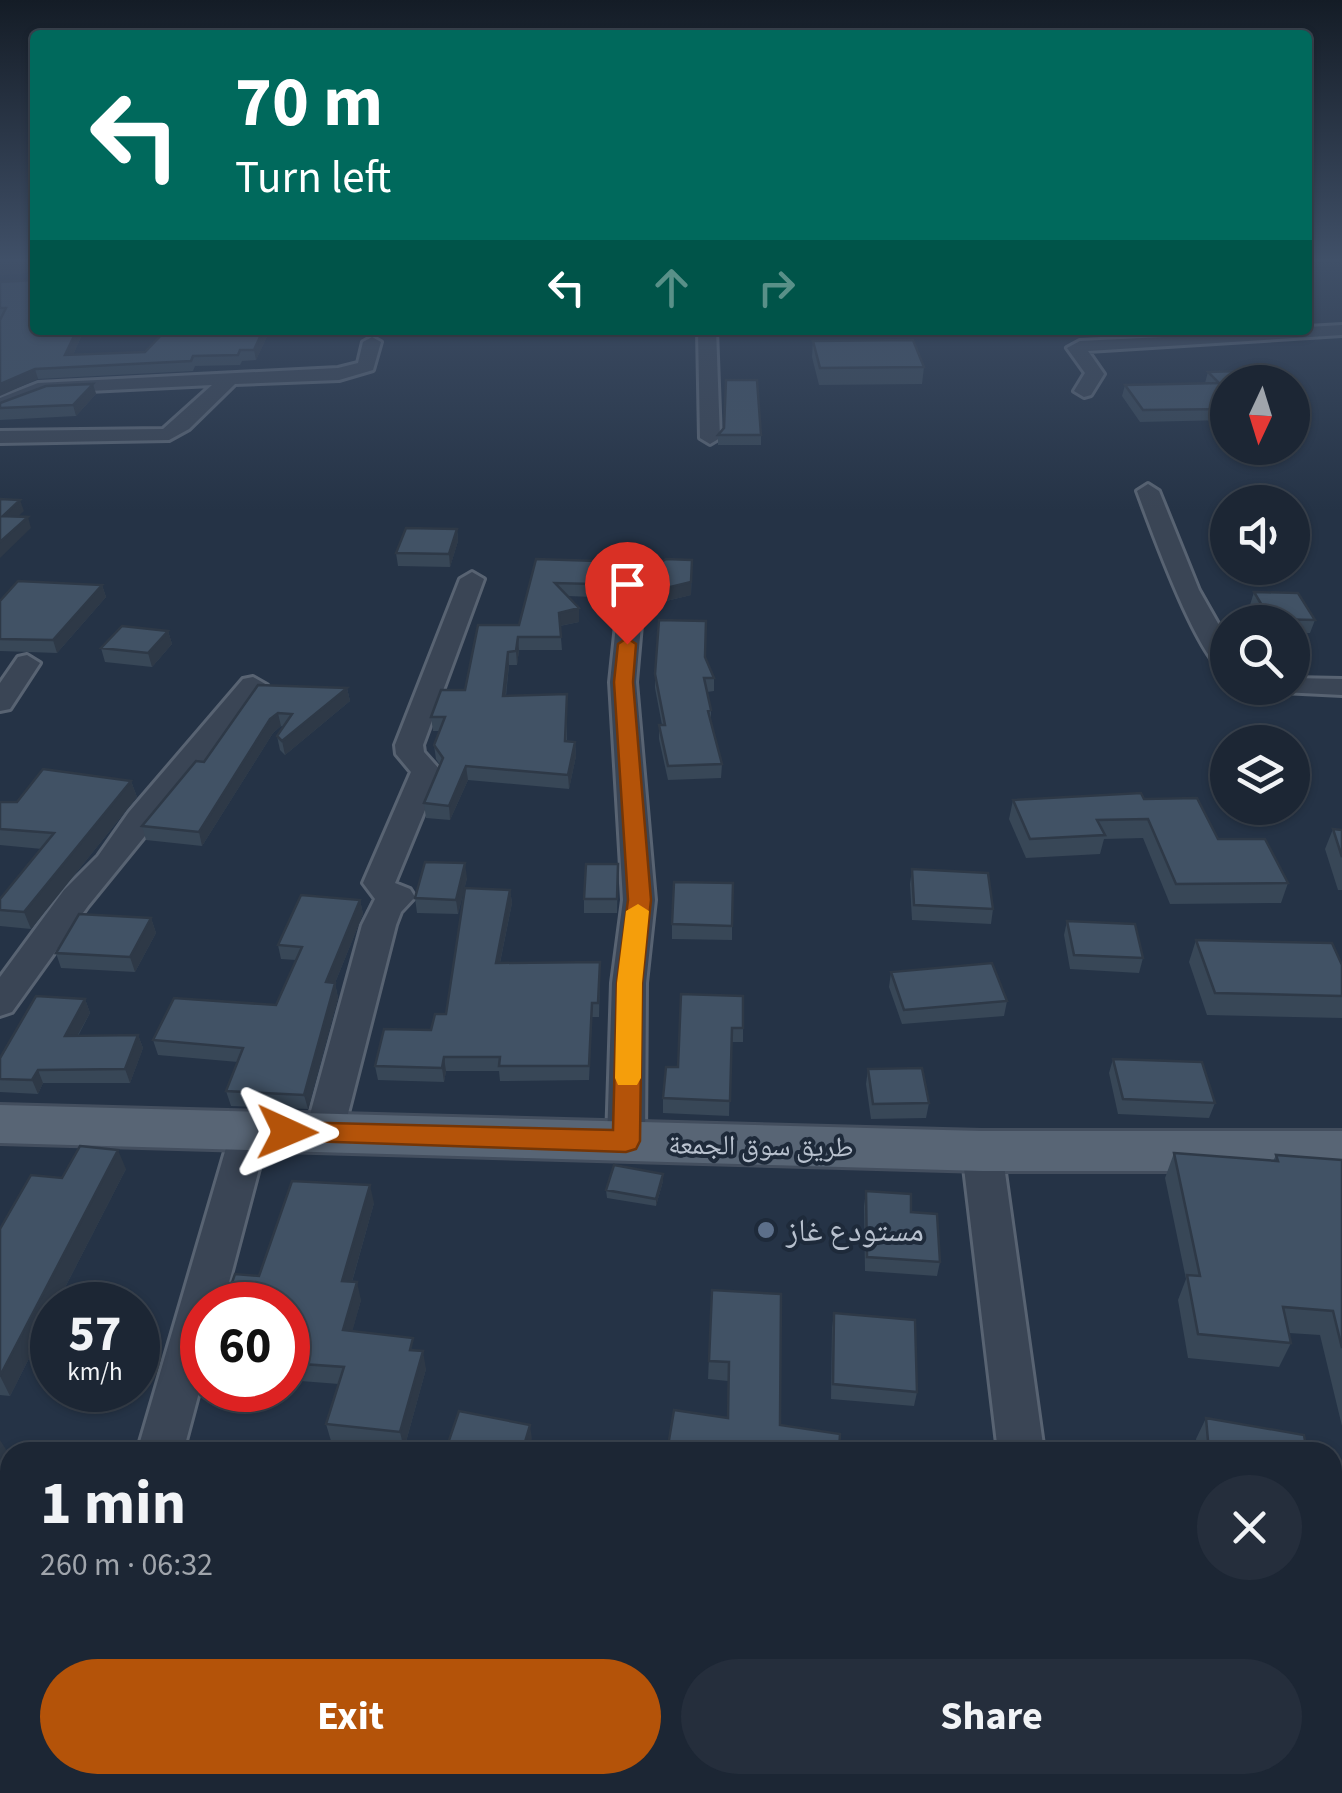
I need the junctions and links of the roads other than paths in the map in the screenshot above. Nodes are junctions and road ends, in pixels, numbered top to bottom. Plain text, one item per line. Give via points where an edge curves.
1 (372, 344) edge
2 (708, 344) edge
3 (1118, 344) edge
4 (230, 380) junction
5 (1084, 391) dead end
6 (0, 405) edge
7 (0, 438) edge
8 (710, 438) dead end
9 (1148, 490) dead end
10 (634, 568) dead end
11 (472, 580) dead end
12 (1210, 633) edge
13 (27, 663) dead end
14 (253, 685) edge
15 (1310, 686) edge
16 (1342, 686) edge
17 (0, 704) edge
18 (0, 1003) edge
19 (0, 1124) edge
20 (250, 1131) junction
21 (324, 1133) junction
22 (626, 1141) junction
23 (982, 1151) junction
24 (1342, 1151) edge
25 (163, 1442) edge
26 (1020, 1442) edge

1 - 4 street via 366,366 356,371
2 - 8 street
3 - 5 street via 1076,348 1095,374
4 - 6 street via 45,387
4 - 7 street via 169,434
9 - 12 street
10 - 22 street via 623,682 639,900
11 - 21 street via 410,744 410,754 426,771 380,883 399,897 378,925
13 - 17 street
14 - 18 street via 76,898
15 - 16 street
19 - 20 main road, طريق سوق الجمعة
20 - 21 main road, طريق سوق الجمعة
20 - 25 street
21 - 22 main road, طريق سوق الجمعة
22 - 23 main road, طريق سوق الجمعة
23 - 24 main road, طريق سوق الجمعة
23 - 26 street

